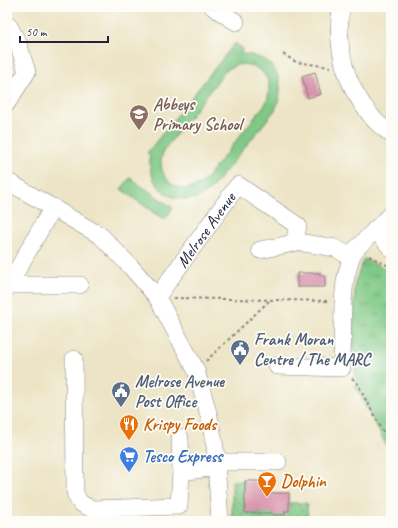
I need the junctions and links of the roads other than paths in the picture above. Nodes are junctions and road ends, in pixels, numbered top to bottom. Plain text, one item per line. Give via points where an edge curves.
1 (213, 7) edge
2 (341, 7) edge
3 (236, 22) dead end
4 (9, 26) dead end
5 (7, 102) edge
6 (391, 134) edge
7 (7, 180) edge
8 (53, 207) junction
9 (391, 214) edge
10 (375, 229) junction
11 (304, 243) dead end
12 (391, 248) edge
13 (260, 250) dead end
14 (353, 253) junction
15 (80, 285) dead end
16 (8, 286) edge
17 (157, 297) junction
18 (74, 359) dead end
19 (277, 366) dead end
20 (180, 438) dead end
21 (278, 462) dead end
22 (217, 465) junction
23 (181, 472) junction
24 (93, 515) edge
25 (220, 521) edge

1 - 3 street
2 - 6 street via 339,42 344,67 357,96 373,119
4 - 5 street via 18,43 27,72
7 - 8 street
8 - 16 street
8 - 17 street via 101,236
9 - 10 street
10 - 12 street
10 - 14 street
11 - 14 street
13 - 17 street, Melrose Avenue via 294,243 298,226 238,185
14 - 19 street via 345,281 343,301 342,368
15 - 16 street
17 - 22 street via 196,370 209,416
18 - 24 street via 75,492 77,500
20 - 23 street
21 - 22 street
22 - 23 street
22 - 25 street
23 - 24 street via 179,506

